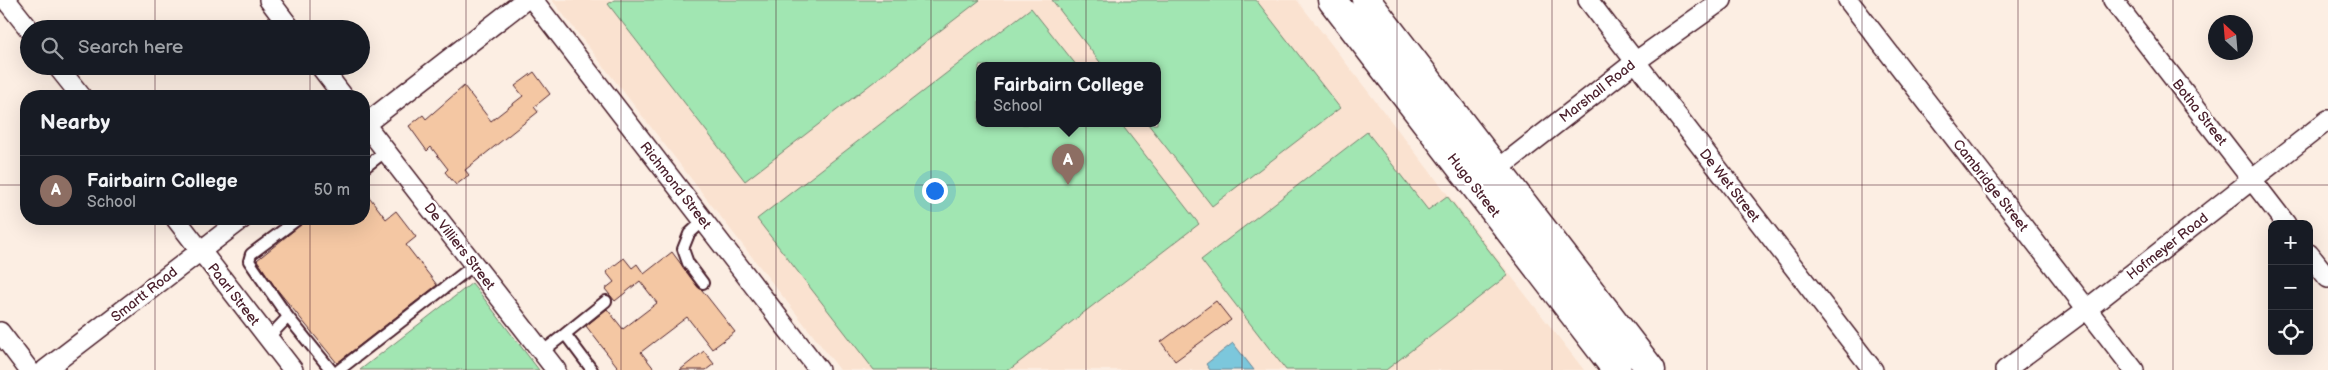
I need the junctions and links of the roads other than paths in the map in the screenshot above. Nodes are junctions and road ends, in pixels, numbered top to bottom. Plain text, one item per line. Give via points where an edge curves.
1 (6, 0) edge
2 (268, 0) edge
3 (525, 0) edge
4 (533, 0) edge
5 (1332, 0) edge
6 (1366, 0) edge
7 (1588, 0) edge
8 (1722, 0) edge
9 (1848, 0) edge
10 (2113, 0) edge
11 (22, 20) edge
12 (284, 20) edge
13 (1635, 62) junction
14 (64, 75) edge
15 (327, 75) edge
16 (76, 90) edge
17 (338, 90) edge
18 (370, 119) edge
19 (2328, 120) edge
20 (370, 131) edge
21 (386, 151) junction
22 (370, 163) edge
23 (1496, 169) junction
24 (2252, 179) junction
25 (1476, 188) junction
26 (2283, 220) edge
27 (703, 221) junction
28 (180, 225) edge
29 (234, 225) edge
30 (290, 225) edge
31 (200, 251) junction
32 (2313, 259) edge
33 (474, 265) junction
34 (2328, 278) edge
35 (703, 283) dead end
36 (606, 301) dead end
37 (1588, 310) junction
38 (2087, 310) junction
39 (288, 317) junction
40 (0, 332) edge
41 (565, 334) junction
42 (268, 338) junction
43 (542, 352) junction
44 (29, 370) edge
45 (45, 370) edge
46 (293, 370) edge
47 (331, 370) edge
48 (339, 370) edge
49 (556, 370) edge
50 (592, 370) edge
51 (819, 370) edge
52 (1617, 370) edge
53 (1651, 370) edge
54 (1873, 370) edge
55 (2006, 370) edge
56 (2134, 370) edge

1 - 11 street
2 - 12 street
3 - 18 street
4 - 27 street, Richmond Street
5 - 25 street, Hugo Street
6 - 23 street, Hugo Street
7 - 13 street, De Wet Street
8 - 13 street, Marshall Road
9 - 38 street, Cambridge Street
10 - 24 street, Botha Street
13 - 23 street, Marshall Road
13 - 54 street, De Wet Street
14 - 16 street
15 - 17 street
19 - 24 street, Hofmeyer Road
20 - 21 street, De Villiers Street
21 - 22 lane
21 - 33 street, De Villiers Street
23 - 25 street, Marshall Road
23 - 37 street, Hugo Street
24 - 26 street, Botha Street
24 - 38 street, Hofmeyer Road
25 - 37 street, Hugo Street
27 - 35 lane via 689,234 683,249 688,263
27 - 51 street, Richmond Street
28 - 31 street, Paarl Street
29 - 31 street, Smartt Road
30 - 39 lane via 249,258 251,266
31 - 42 street, Paarl Street
31 - 45 street, Smartt Road
32 - 34 street
33 - 43 street, De Villiers Street
33 - 48 lane
36 - 41 lane
37 - 52 street, Hugo Street
37 - 53 street, Hugo Street
38 - 55 street, Hofmeyer Road
38 - 56 street, Cambridge Street
39 - 42 lane
39 - 47 lane
40 - 44 street
41 - 43 lane
41 - 50 lane
42 - 46 street, Paarl Street
43 - 49 street, De Villiers Street

